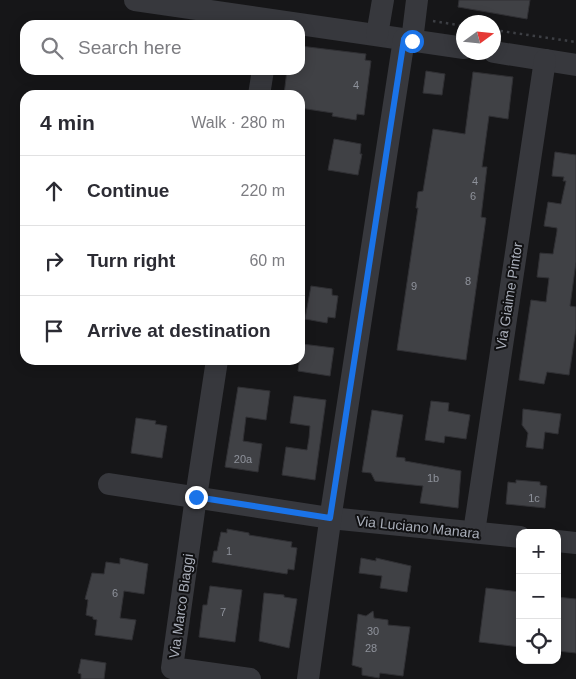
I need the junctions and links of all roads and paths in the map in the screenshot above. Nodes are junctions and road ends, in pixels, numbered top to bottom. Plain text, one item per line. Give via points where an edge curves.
1 (135, 0) edge
2 (383, 0) edge
3 (417, 0) edge
4 (258, 20) edge
5 (305, 26) edge
6 (501, 31) edge
7 (377, 35) junction
8 (408, 40) junction
9 (576, 42) edge
10 (456, 47) edge
11 (501, 53) edge
12 (545, 60) junction
13 (576, 65) edge
14 (262, 75) edge
15 (260, 90) edge
16 (217, 365) edge
17 (109, 484) dead end
18 (196, 497) junction
19 (330, 518) junction
20 (474, 532) junction
21 (516, 537) edge
22 (561, 541) edge
23 (576, 543) edge
24 (250, 679) edge
25 (308, 679) edge

1 - 4 street
2 - 7 street
3 - 8 street
5 - 7 street
6 - 9 path
7 - 8 street
8 - 10 street
8 - 19 street
11 - 12 street
12 - 13 street
12 - 20 street, Via Giaime Pintor
14 - 15 street
16 - 18 street
17 - 18 street, Via Luciano Manara
18 - 19 street, Via Luciano Manara
18 - 24 street, Via Marco Biaggi via 172,668
19 - 20 street, Via Luciano Manara
19 - 25 street
20 - 21 street, Via Luciano Manara
22 - 23 street

